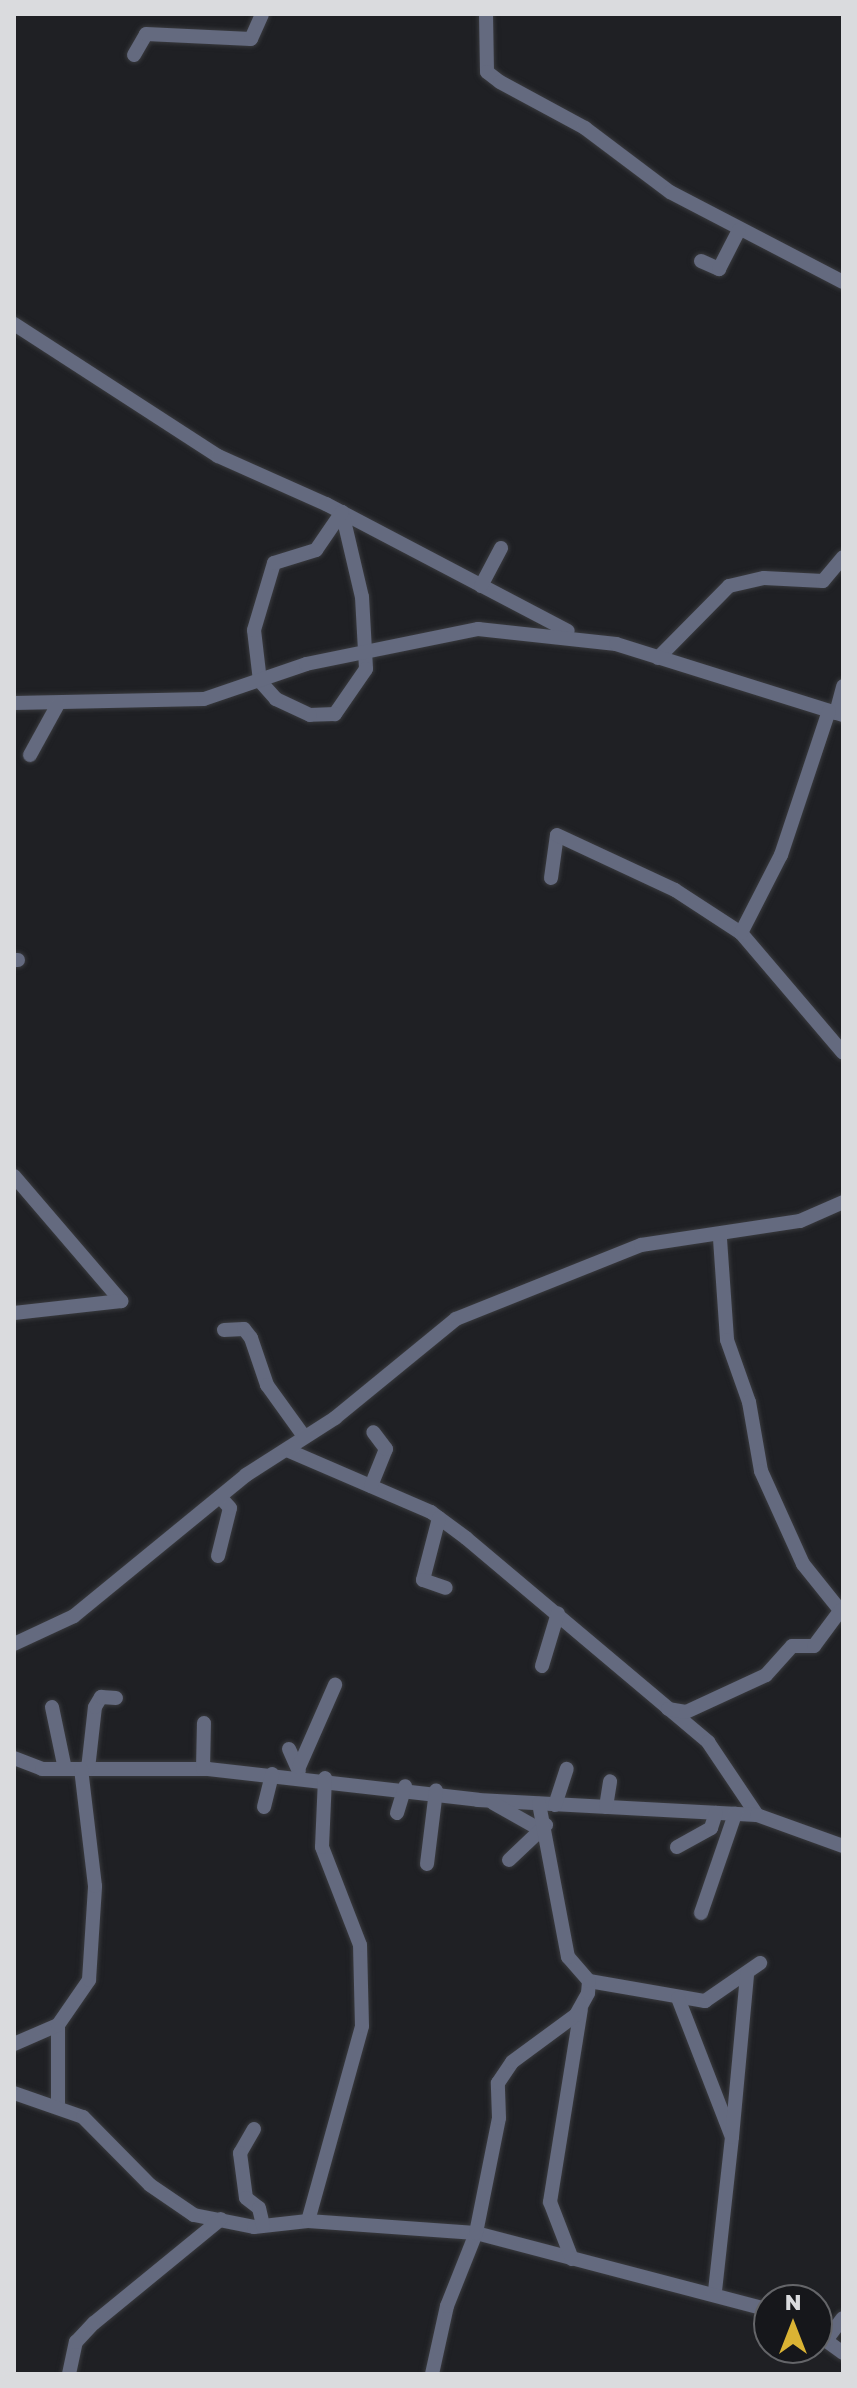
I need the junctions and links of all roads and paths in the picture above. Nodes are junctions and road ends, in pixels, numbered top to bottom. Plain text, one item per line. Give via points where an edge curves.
1 (262, 14) edge
2 (486, 14) edge
3 (134, 55) dead end
4 (739, 230) junction
5 (701, 261) dead end
6 (843, 282) edge
7 (14, 324) edge
8 (342, 512) junction
9 (501, 548) dead end
10 (843, 557) edge
11 (481, 586) junction
12 (579, 637) junction
13 (362, 652) junction
14 (658, 658) junction
15 (260, 681) junction
16 (843, 686) edge
17 (14, 703) edge
18 (58, 704) junction
19 (836, 713) edge
20 (30, 755) dead end
21 (551, 878) dead end
22 (741, 933) junction
23 (843, 1053) edge
24 (14, 1176) edge
25 (843, 1202) edge
26 (720, 1239) junction
27 (14, 1313) edge
28 (224, 1330) dead end
29 (373, 1432) dead end
30 (303, 1435) junction
31 (287, 1450) junction
32 (371, 1486) junction
33 (220, 1497) junction
34 (439, 1518) junction
35 (218, 1556) dead end
36 (446, 1588) dead end
37 (558, 1613) junction
38 (841, 1613) edge
39 (14, 1644) edge
40 (542, 1666) dead end
41 (335, 1685) dead end
42 (116, 1698) dead end
43 (52, 1707) dead end
44 (668, 1709) junction
45 (204, 1723) dead end
46 (289, 1749) dead end
47 (14, 1758) edge
48 (65, 1769) junction
49 (85, 1769) junction
50 (203, 1769) junction
51 (567, 1769) dead end
52 (299, 1771) junction
53 (272, 1774) junction
54 (325, 1778) junction
55 (610, 1781) dead end
56 (405, 1786) junction
57 (436, 1791) junction
58 (490, 1801) junction
59 (539, 1804) junction
60 (555, 1805) junction
61 (264, 1807) dead end
62 (606, 1807) junction
63 (397, 1813) dead end
64 (716, 1813) junction
65 (735, 1814) junction
66 (757, 1815) junction
67 (544, 1828) junction
68 (843, 1846) edge
69 (677, 1847) dead end
70 (509, 1860) dead end
71 (427, 1864) dead end
72 (701, 1913) dead end
73 (760, 1963) dead end
74 (747, 1974) junction
75 (589, 1981) junction
76 (678, 1998) junction
77 (718, 1998) junction
78 (581, 2004) junction
79 (744, 2004) junction
80 (58, 2025) junction
81 (14, 2044) edge
82 (14, 2093) edge
83 (58, 2103) junction
84 (254, 2129) dead end
85 (732, 2137) junction
86 (221, 2219) junction
87 (308, 2221) junction
88 (263, 2226) junction
89 (476, 2233) junction
90 (572, 2259) junction
91 (715, 2292) junction
92 (753, 2305) edge
93 (69, 2374) edge
94 (432, 2374) edge

1 - 3 street via 251,39 146,34
2 - 4 street via 487,72
4 - 5 street via 719,269
4 - 6 street
7 - 8 street via 218,456
8 - 11 street
8 - 13 street via 362,597
8 - 15 street via 316,550 287,553 274,563 254,630
9 - 11 street
10 - 14 street via 823,581 764,578 729,586 699,608
11 - 12 street
12 - 13 street via 478,629
12 - 14 street
13 - 15 street
13 - 15 street via 366,669 335,714 290,706
14 - 19 street
15 - 18 street via 204,699
16 - 19 street
17 - 18 street
18 - 20 street
19 - 22 street via 781,855
21 - 22 street via 557,835 675,890
22 - 23 street
24 - 27 street via 121,1301
25 - 26 street via 800,1221
26 - 30 street via 641,1245 502,1296 413,1349 396,1372
26 - 38 street via 727,1340 749,1402 761,1471 803,1564
28 - 30 street via 244,1329 251,1338 267,1385
29 - 32 street via 386,1449
30 - 31 street
31 - 32 street
31 - 33 street
32 - 34 street
33 - 35 street via 230,1508
33 - 39 street via 74,1616
34 - 36 street via 423,1580
34 - 37 street
37 - 40 street
37 - 44 street
38 - 44 street via 814,1646 792,1646 766,1675 686,1712
41 - 52 street
42 - 49 street via 101,1697 95,1707
43 - 48 street
44 - 66 street via 729,1765
45 - 50 street
46 - 52 street
47 - 48 street
48 - 49 street
49 - 50 street
49 - 80 street via 94,1951 89,1980
50 - 53 street
51 - 60 street
52 - 53 street
52 - 54 street
53 - 61 street
54 - 56 street
54 - 87 street via 322,1847 360,1945 362,2026
55 - 62 street
56 - 57 street
56 - 63 street
57 - 58 street
57 - 71 street
58 - 59 street
58 - 67 street
59 - 60 street
59 - 67 street
60 - 62 street
62 - 64 street
64 - 65 street
64 - 69 street via 711,1828
65 - 66 street
65 - 72 street
66 - 68 street
67 - 70 street
67 - 75 street via 568,1957
73 - 74 street
74 - 77 street
74 - 79 street
75 - 76 street
75 - 78 street
76 - 77 street
76 - 85 street
77 - 79 street
78 - 89 street via 512,2062 498,2083 499,2118
78 - 90 street via 550,2202
79 - 85 street
80 - 81 street
80 - 83 street
82 - 83 street
83 - 86 street via 105,2137 150,2185 194,2215
84 - 88 street via 240,2153 246,2198 259,2208
85 - 91 street
86 - 88 street
86 - 93 street via 94,2323 76,2342
87 - 88 street
87 - 89 street
89 - 90 street
89 - 94 street via 447,2306
90 - 91 street
91 - 92 street

